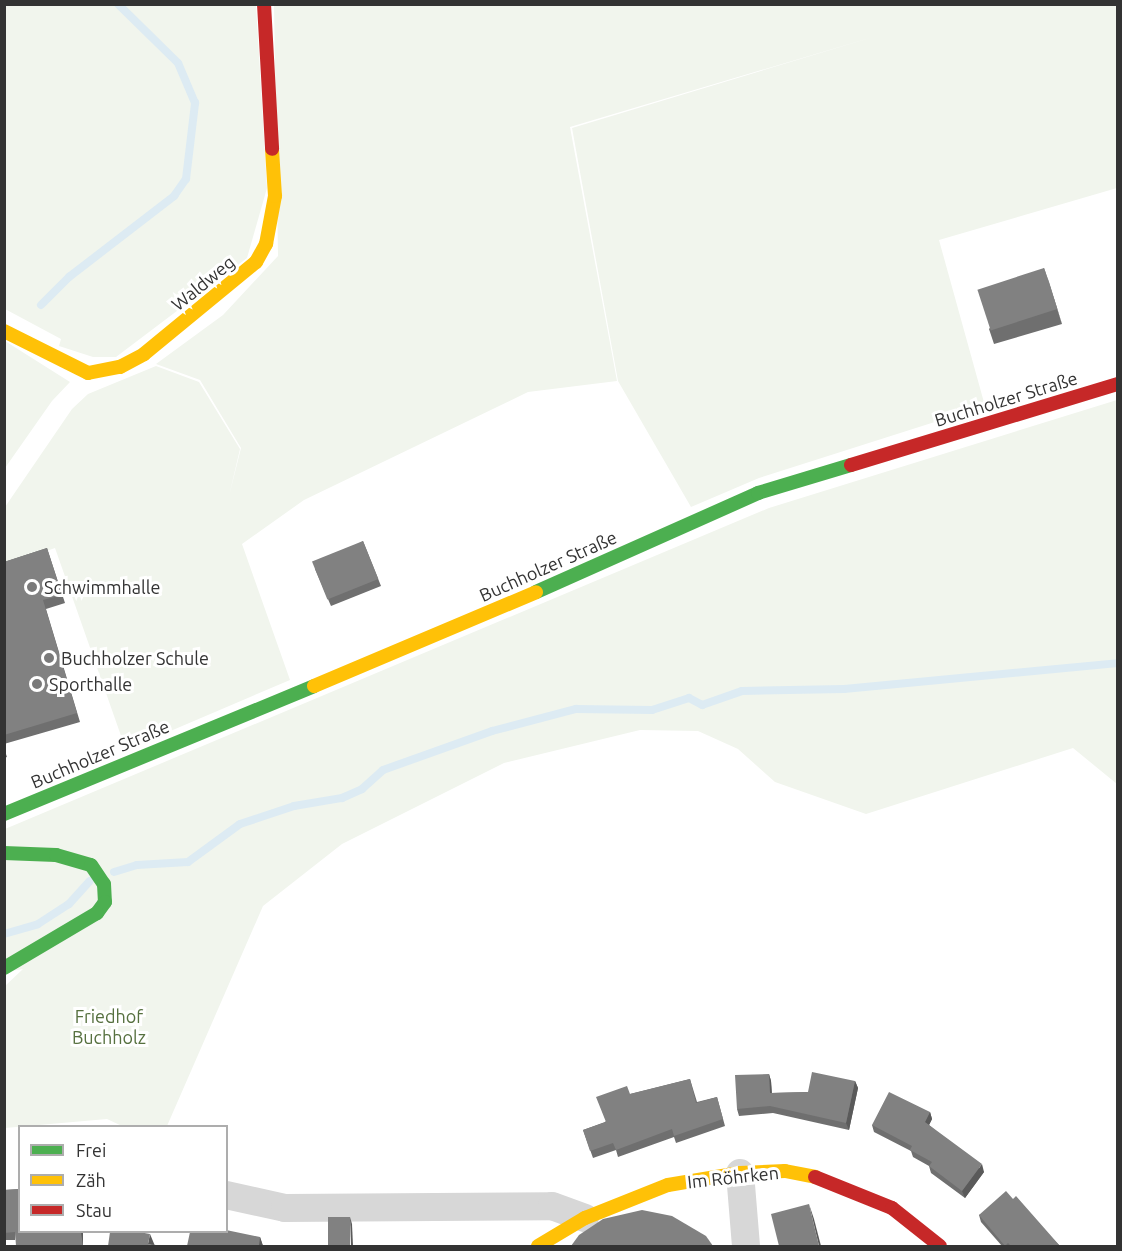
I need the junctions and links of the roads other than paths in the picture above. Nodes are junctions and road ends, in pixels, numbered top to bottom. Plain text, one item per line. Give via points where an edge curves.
1 (264, 4) edge
2 (4, 331) edge
3 (1118, 384) edge
4 (4, 814) edge
5 (4, 853) edge
6 (4, 969) edge
7 (740, 1173) junction
8 (228, 1196) edge
9 (585, 1218) junction
10 (538, 1246) edge
11 (746, 1246) edge
12 (940, 1246) edge

1 - 2 street, Waldweg via 275,196 266,244 256,262 144,354 120,368 88,373
3 - 4 street, Buchholzer Straße via 758,493 468,622
5 - 6 street via 56,855 91,865 104,884 105,902 96,913
7 - 9 street, Im Röhrken via 668,1185
7 - 11 street
7 - 12 street, Im Röhrken via 785,1171 828,1180 892,1208
8 - 9 street via 285,1208 552,1206
9 - 10 street, Im Röhrken

